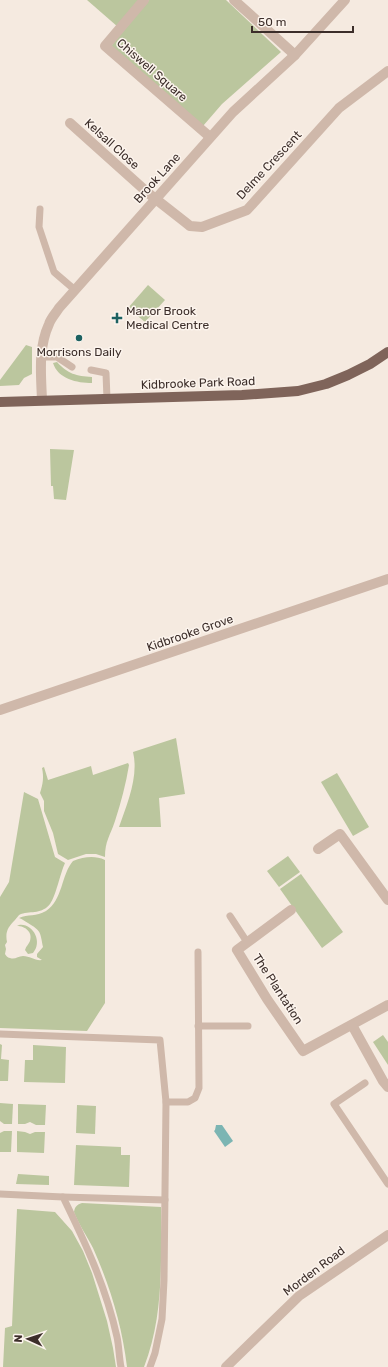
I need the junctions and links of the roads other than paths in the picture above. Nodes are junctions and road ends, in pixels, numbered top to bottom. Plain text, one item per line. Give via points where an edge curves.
1 (144, 0) edge
2 (234, 0) edge
3 (345, 0) edge
4 (295, 55) junction
5 (388, 71) edge
6 (70, 123) dead end
7 (210, 137) junction
8 (156, 199) junction
9 (40, 209) dead end
10 (75, 290) junction
11 (388, 352) edge
12 (41, 357) junction
13 (72, 367) dead end
14 (91, 370) dead end
15 (107, 399) junction
16 (42, 400) junction
17 (0, 402) edge
18 (388, 579) edge
19 (0, 710) edge
20 (318, 849) dead end
21 (388, 900) edge
22 (291, 910) dead end
23 (230, 916) dead end
24 (247, 942) junction
25 (198, 952) dead end
26 (388, 1005) edge
27 (352, 1025) junction
28 (198, 1026) junction
29 (248, 1026) dead end
30 (0, 1034) edge
31 (365, 1083) dead end
32 (388, 1087) edge
33 (166, 1102) junction
34 (388, 1184) edge
35 (0, 1194) edge
36 (63, 1197) junction
37 (165, 1200) junction
38 (388, 1235) edge
39 (121, 1367) edge
40 (150, 1367) edge
41 (226, 1367) edge

1 - 7 street, Chiswell Square via 105,46
2 - 4 street
3 - 4 street, Brook Lane
4 - 7 street, Brook Lane via 233,112
5 - 8 street, Delme Crescent via 339,108 247,210 196,227 190,226
6 - 8 street, Kelsall Close
7 - 8 street, Brook Lane
8 - 10 street, Brook Lane
9 - 10 lane via 39,227 54,272
10 - 12 street, Brook Lane via 49,323 42,342
11 - 15 main road, Kidbrooke Park Road via 348,375 298,391 242,396
12 - 13 lane via 57,357
12 - 16 street, Brook Lane
14 - 15 lane via 106,373
15 - 16 main road, Kidbrooke Park Road
16 - 17 main road, Kidbrooke Park Road
18 - 19 street, Kidbrooke Grove
20 - 21 street via 340,834
22 - 24 street, The Plantation
23 - 24 lane
24 - 27 street, The Plantation via 237,950 303,1051
25 - 28 lane
26 - 27 street, The Plantation
27 - 32 street
28 - 29 lane
28 - 33 lane via 199,1088 195,1098 188,1102
30 - 33 lane via 160,1040
31 - 34 lane via 334,1104
33 - 37 lane
35 - 36 lane
36 - 37 lane
36 - 39 lane via 102,1282 117,1337
37 - 40 lane via 162,1319
38 - 41 street, Morden Road via 299,1296

